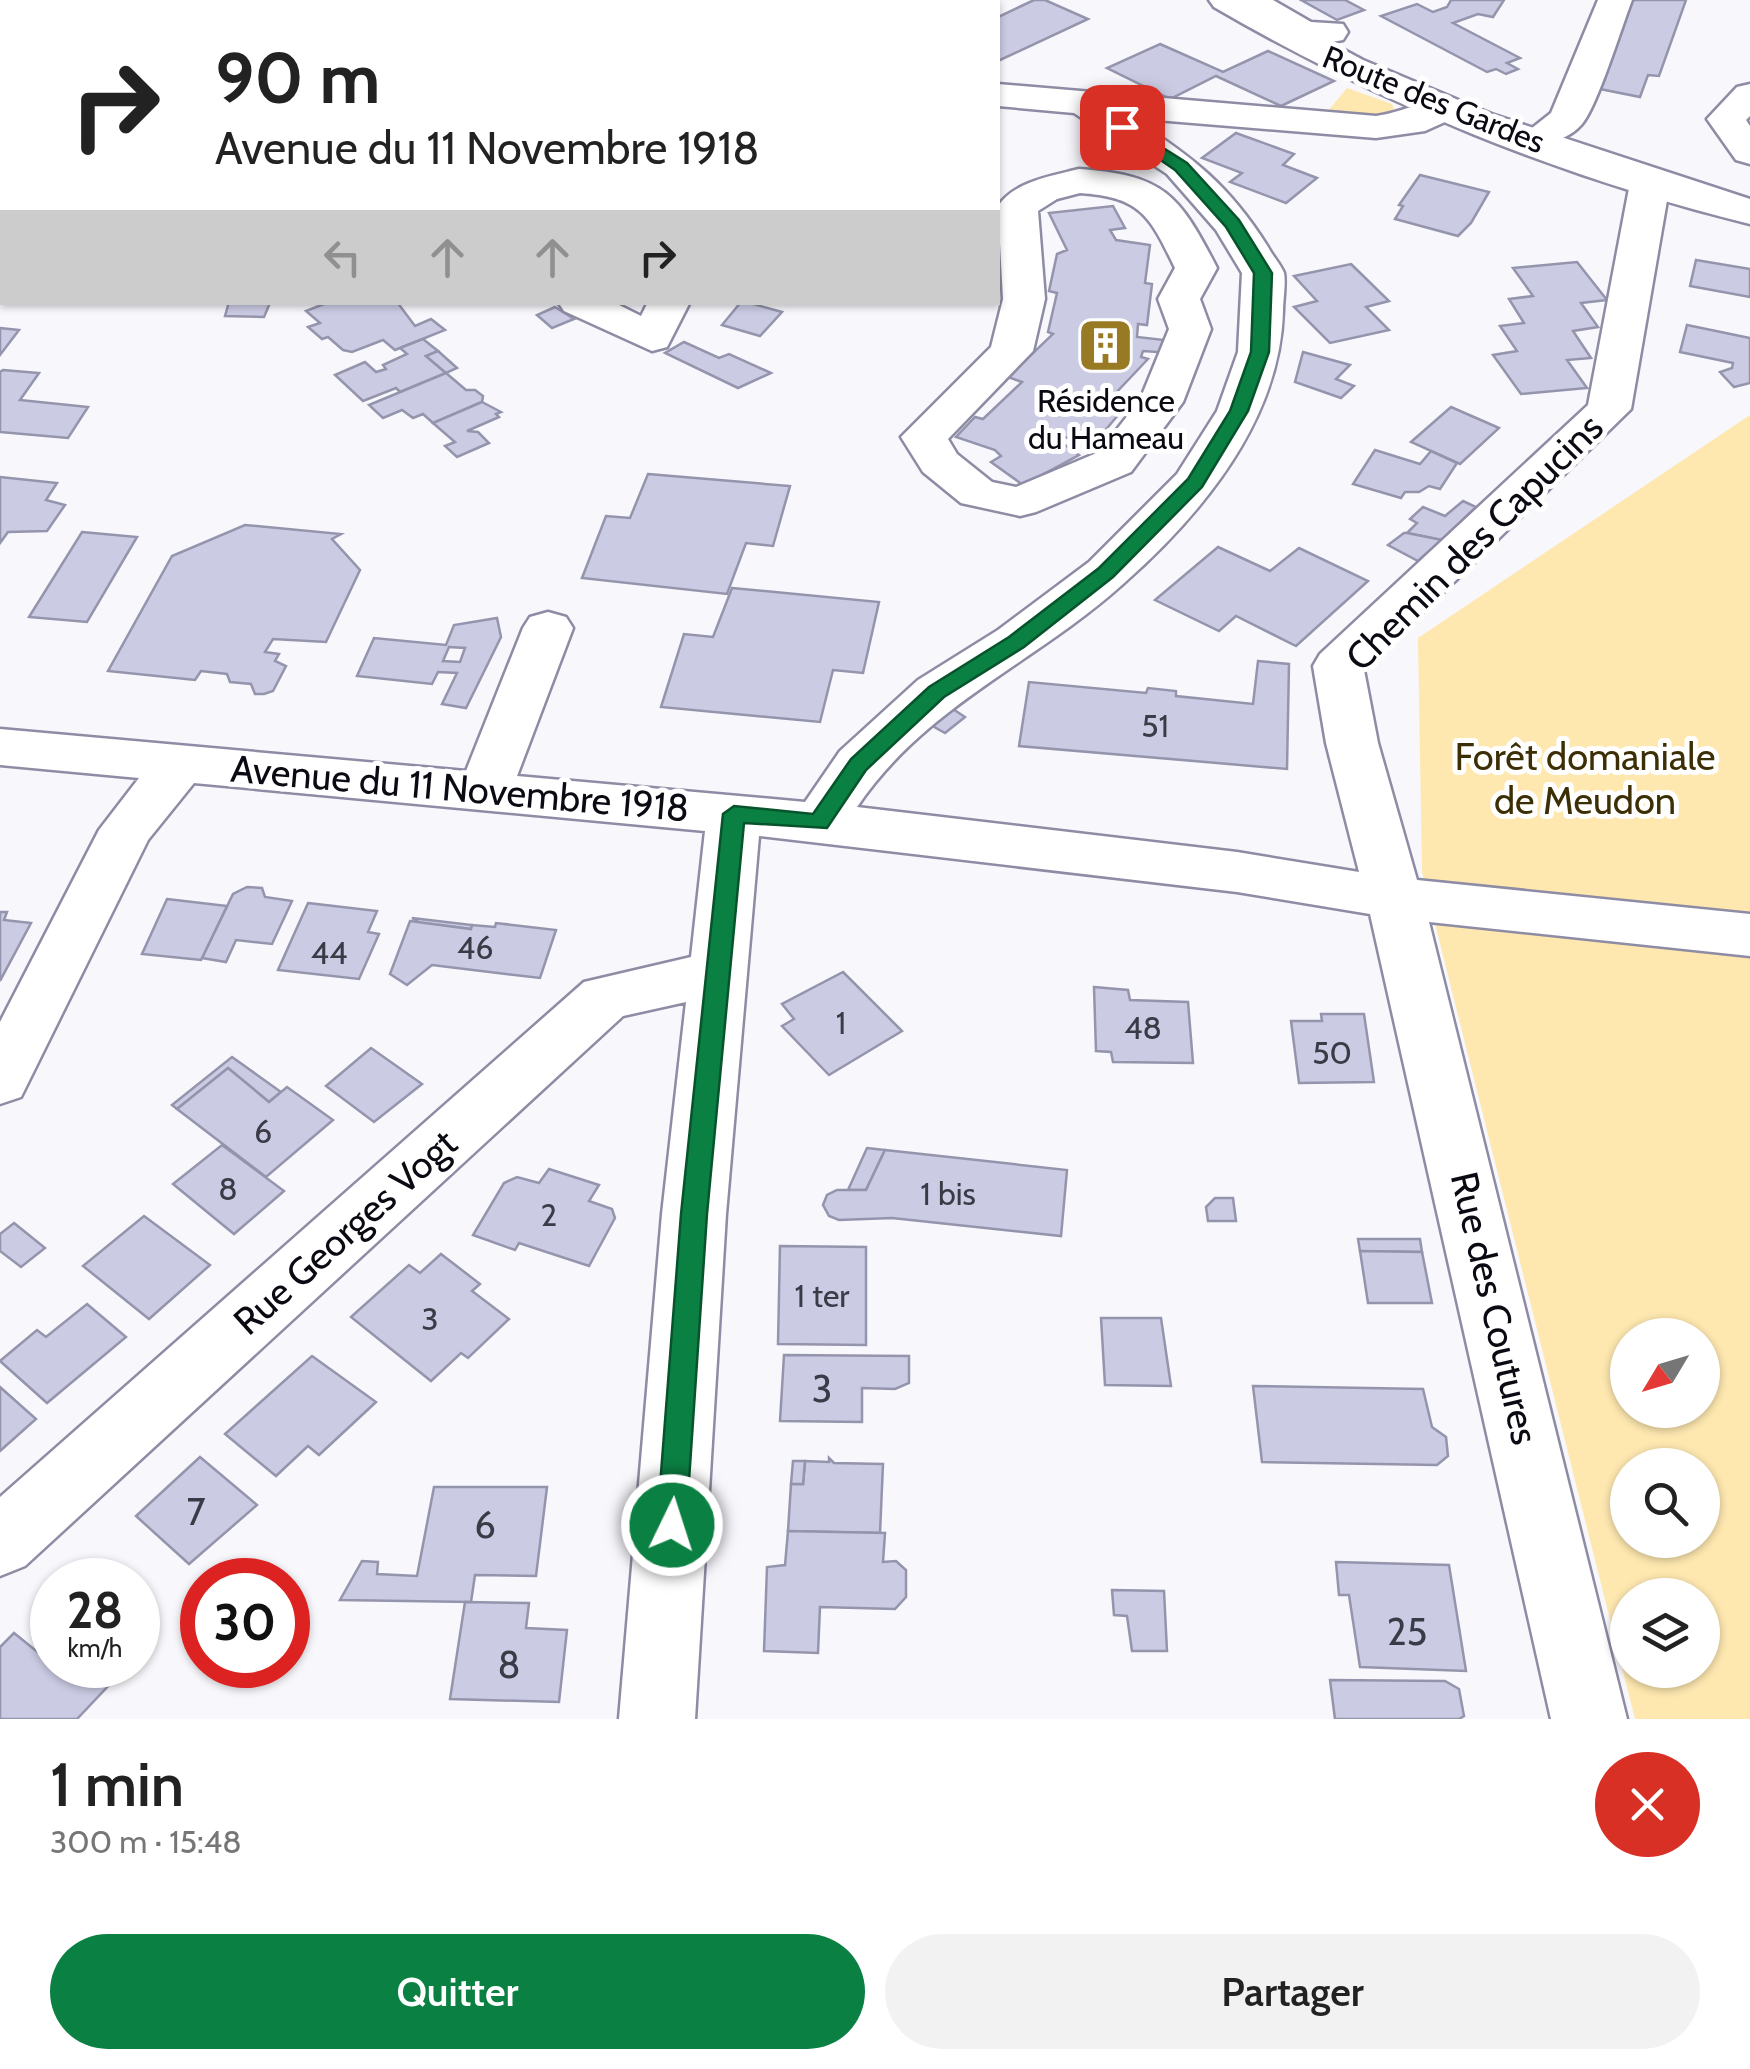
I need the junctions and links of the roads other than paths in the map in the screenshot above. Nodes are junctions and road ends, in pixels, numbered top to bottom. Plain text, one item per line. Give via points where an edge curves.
1 (1226, 0) edge
2 (1249, 0) edge
3 (1275, 0) edge
4 (1614, 0) edge
5 (1330, 32) junction
6 (1000, 95) edge
7 (1750, 95) edge
8 (1086, 104) junction
9 (1443, 108) junction
10 (1546, 132) junction
11 (1750, 152) edge
12 (1669, 181) junction
13 (1750, 198) edge
14 (1750, 212) edge
15 (1233, 224) junction
16 (1196, 268) junction
17 (585, 305) edge
18 (668, 305) edge
19 (1261, 315) junction
20 (548, 628) dead end
21 (0, 747) edge
22 (181, 762) junction
23 (486, 789) junction
24 (734, 814) junction
25 (819, 822) junction
26 (1396, 898) junction
27 (1750, 935) edge
28 (718, 973) junction
29 (0, 1080) edge
30 (0, 1543) edge
31 (657, 1719) edge
32 (1589, 1719) edge

1 - 9 street, Route des Gardes via 1324,57
2 - 5 street, Route des Gardes via 1304,32
3 - 5 street, Route des Gardes
4 - 10 street via 1567,119
5 - 10 street, Route des Gardes
6 - 8 street
7 - 11 street via 1726,118
8 - 9 street via 1376,127 1412,123
8 - 15 street via 1181,166
9 - 12 street, Route des Gardes
10 - 12 street, Route des Gardes
12 - 13 street
12 - 14 street
12 - 26 street, Chemin des Capucins via 1608,409 1338,666 1352,743
15 - 16 street
15 - 19 street via 1263,273
16 - 16 street via 1157,201 1121,182 1079,181 1018,206 1024,299 1012,351 924,437 938,462 977,493 1020,502 1115,462 1161,402 1190,329 1179,299
16 - 19 street
17 - 18 street via 652,338
19 - 25 street via 1260,352 1239,411 1195,482 1106,573 936,692 859,764
20 - 23 street
21 - 22 street, Avenue du 11 Novembre 1918
22 - 23 street, Avenue du 11 Novembre 1918
22 - 29 street via 126,830
23 - 24 street, Avenue du 11 Novembre 1918
24 - 25 street, Avenue du 11 Novembre 1918
24 - 28 street
25 - 26 street, Avenue du 11 Novembre 1918 via 1237,872
26 - 27 street, Avenue du 11 Novembre 1918
26 - 32 street, Rue des Coutures
28 - 30 street, Rue Georges Vogt via 605,998
28 - 31 street

